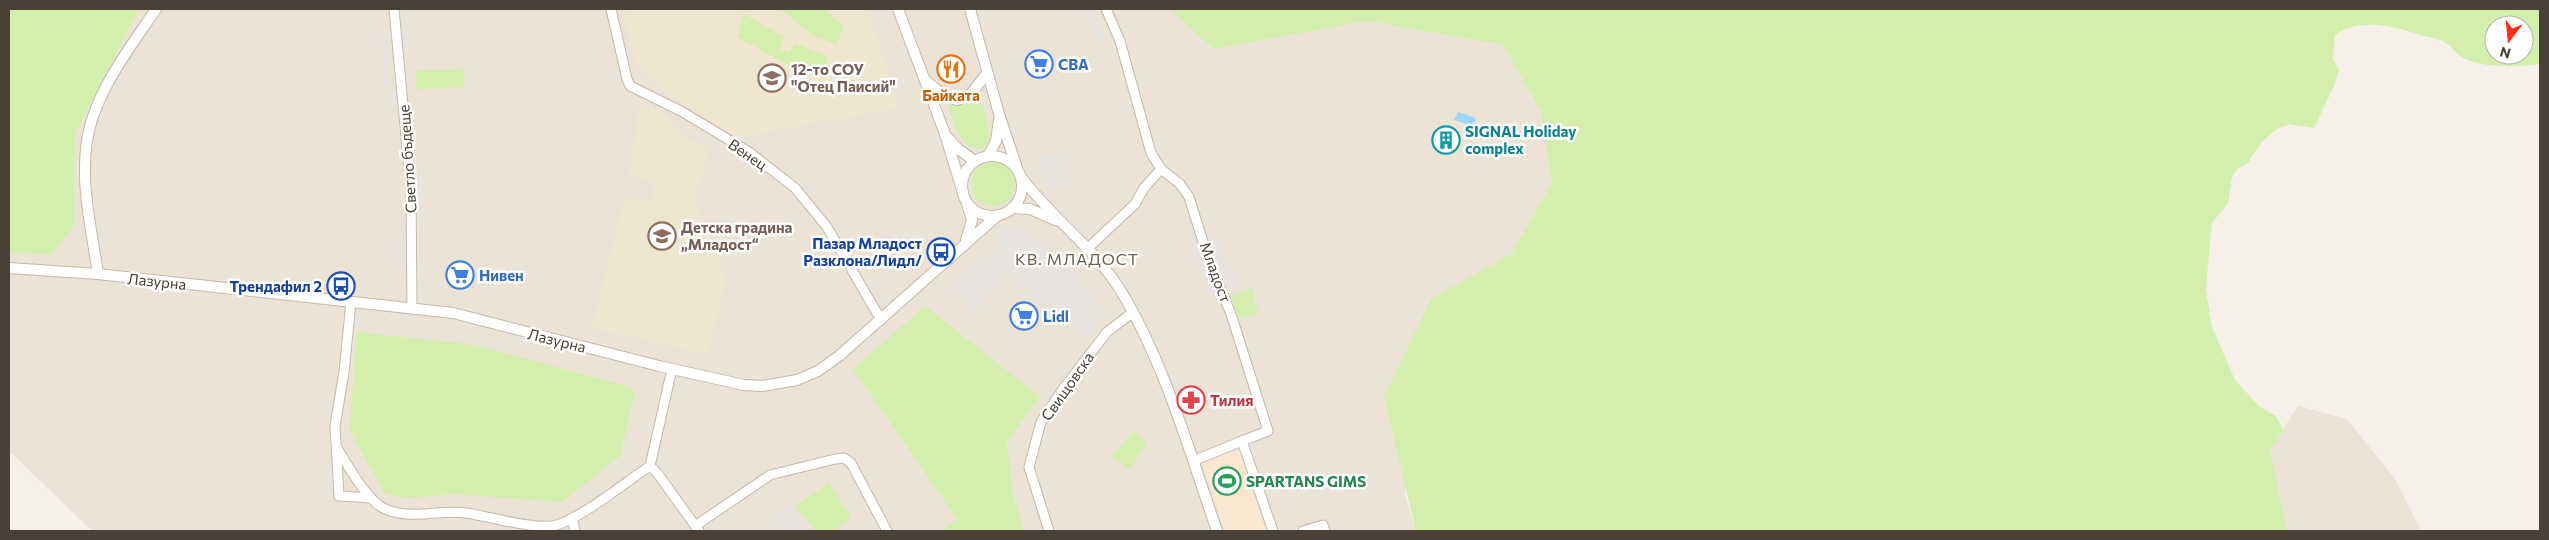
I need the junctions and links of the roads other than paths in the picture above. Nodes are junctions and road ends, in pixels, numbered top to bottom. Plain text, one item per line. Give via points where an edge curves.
1 (156, 9) edge
2 (394, 9) edge
3 (611, 9) edge
4 (898, 9) edge
5 (970, 9) edge
6 (1106, 9) edge
7 (987, 73) junction
8 (922, 76) junction
9 (999, 114) junction
10 (945, 134) junction
11 (988, 156) junction
12 (975, 160) junction
13 (1161, 169) junction
14 (1020, 174) junction
15 (965, 198) junction
16 (1012, 208) junction
17 (998, 215) junction
18 (1061, 222) junction
19 (965, 243) junction
20 (1088, 248) junction
21 (9, 268) edge
22 (98, 274) junction
23 (351, 302) junction
24 (412, 309) junction
25 (1132, 313) junction
26 (881, 320) junction
27 (672, 370) junction
28 (1242, 441) junction
29 (336, 448) junction
30 (1193, 461) junction
31 (650, 466) junction
32 (371, 498) junction
33 (572, 518) junction
34 (697, 529) edge
35 (575, 531) edge
36 (887, 531) edge
37 (1049, 531) edge
38 (1217, 531) edge
39 (1274, 531) edge
40 (1304, 531) edge
41 (1325, 531) edge

1 - 22 street via 110,81 87,140 86,184
2 - 24 street, Светло бъдеще via 411,190
3 - 26 street, Венец via 630,86 749,152 794,188 827,227
4 - 8 street
5 - 7 street
6 - 13 street, Младост via 1120,41 1151,153
7 - 8 street via 971,94 957,100 942,94
7 - 9 street
8 - 10 street
9 - 11 street via 998,134
9 - 14 street
10 - 12 street via 958,149
10 - 15 street
11 - 12 street
11 - 14 street via 1006,159
12 - 15 street via 965,172 962,183
13 - 20 street via 1135,204
13 - 28 street, Младост via 1180,184 1189,197 1264,415 1268,431
14 - 16 street via 1020,196
14 - 18 street
15 - 17 street via 981,213
15 - 19 street via 972,220
16 - 17 street
16 - 18 street via 1030,210
17 - 19 street, Лазурна
18 - 20 street
19 - 26 street, Лазурна
20 - 25 street via 1119,288
21 - 22 street, Лазурна
22 - 23 street, Лазурна
23 - 24 street, Лазурна
23 - 29 street via 335,426
24 - 27 street, Лазурна via 453,313
25 - 30 street via 1171,399
25 - 37 street, Свищовска via 1107,332 1041,422 1029,467
26 - 27 street, Лазурна via 839,356 797,380 762,386 719,381
27 - 31 street
28 - 30 street
28 - 39 street
29 - 32 street
29 - 32 street via 339,496
30 - 38 street
31 - 33 street
31 - 34 street
32 - 33 street via 382,508 419,515 466,513 514,523 555,526
33 - 35 street
34 - 36 street via 770,475 844,458 851,463
40 - 41 street via 1323,525

